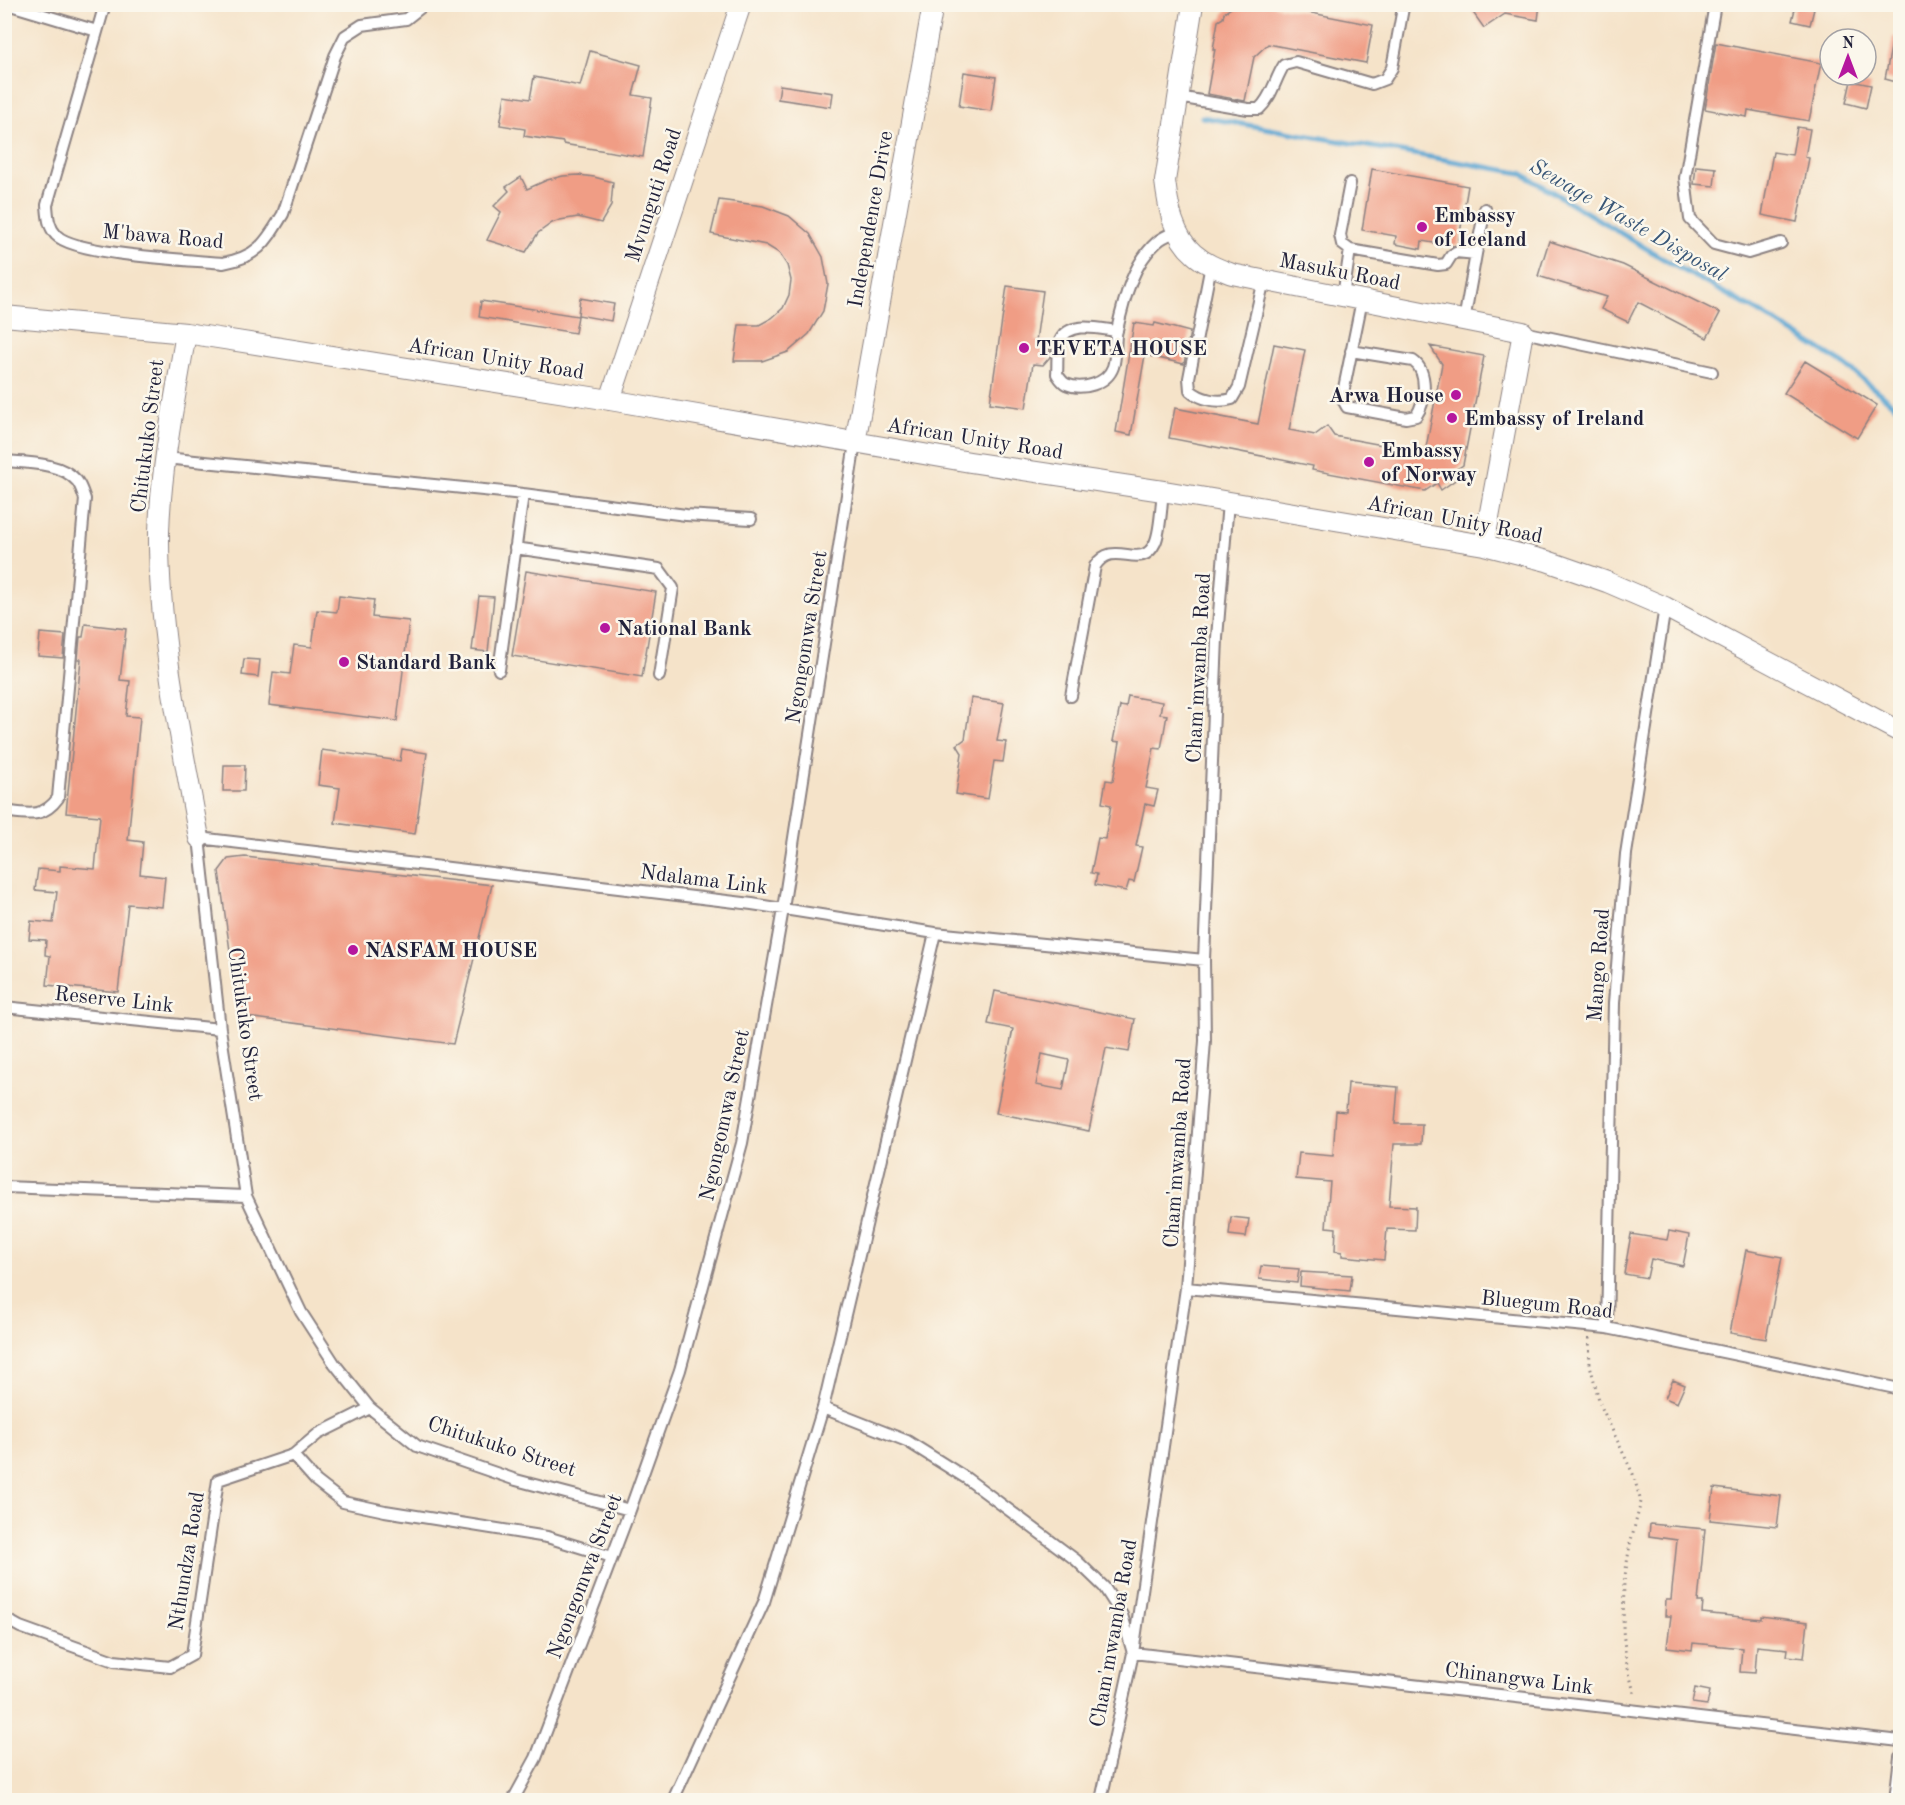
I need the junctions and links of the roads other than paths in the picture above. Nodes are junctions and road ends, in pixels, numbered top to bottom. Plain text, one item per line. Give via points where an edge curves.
1 (7, 4) edge
2 (105, 4) edge
3 (425, 4) edge
4 (741, 4) edge
5 (933, 4) edge
6 (1193, 4) edge
7 (1402, 4) edge
8 (1715, 4) edge
9 (1778, 4) edge
10 (1784, 4) edge
11 (97, 31) junction
12 (1178, 97) junction
13 (1350, 183) dead end
14 (1485, 208) dead end
15 (1177, 231) junction
16 (1781, 243) dead end
17 (1350, 250) junction
18 (1476, 255) junction
19 (1211, 266) junction
20 (1264, 280) junction
21 (1343, 296) junction
22 (1362, 300) junction
23 (4, 316) edge
24 (1464, 321) junction
25 (1117, 331) junction
26 (1523, 332) junction
27 (186, 333) junction
28 (1351, 351) junction
29 (1712, 372) dead end
30 (610, 400) junction
31 (855, 443) junction
32 (165, 458) junction
33 (4, 460) edge
34 (1162, 491) junction
35 (523, 494) junction
36 (1228, 502) junction
37 (751, 519) dead end
38 (1484, 545) junction
39 (515, 548) junction
40 (1665, 607) junction
41 (499, 670) dead end
42 (659, 676) dead end
43 (1071, 696) dead end
44 (1900, 732) edge
45 (4, 811) edge
46 (199, 838) junction
47 (783, 909) junction
48 (935, 933) junction
49 (1204, 960) junction
50 (4, 1007) edge
51 (220, 1029) junction
52 (4, 1187) edge
53 (246, 1196) junction
54 (1186, 1288) junction
55 (1607, 1329) junction
56 (1900, 1389) edge
57 (370, 1408) junction
58 (823, 1408) junction
59 (293, 1455) junction
60 (630, 1510) junction
61 (612, 1557) junction
62 (4, 1618) edge
63 (1133, 1653) junction
64 (1900, 1741) edge
65 (1900, 1757) edge
66 (513, 1800) edge
67 (673, 1800) edge
68 (1101, 1800) edge
69 (1894, 1800) edge

1 - 11 lane
2 - 11 lane, M'bawa Road
3 - 11 lane, M'bawa Road via 406,19 362,25 345,36 283,214 257,251 241,260 223,263 95,250 57,236 48,222 47,205
4 - 30 street, Mvunguti Road
5 - 31 street, Independence Drive
6 - 12 street, Masuku Road
7 - 12 lane via 1392,68 1385,79 1372,84 1296,63 1284,65 1260,109
8 - 16 lane via 1685,178 1690,219 1714,243 1749,253
9 - 10 lane
12 - 15 street, Masuku Road via 1165,181 1168,209
13 - 17 lane via 1340,235 1342,244
14 - 18 lane
15 - 19 street, Masuku Road via 1193,254
15 - 25 lane via 1158,241 1143,257 1132,277
17 - 18 lane via 1438,266 1446,264 1456,252
17 - 21 lane
18 - 24 lane
19 - 20 street, Masuku Road
19 - 20 lane via 1189,378 1190,390 1197,396 1222,402 1232,399 1239,387
20 - 21 street, Masuku Road
21 - 22 street, Masuku Road
22 - 24 street, Masuku Road
22 - 28 lane
23 - 27 street, African Unity Road
24 - 26 street, Masuku Road
25 - 25 lane via 1113,367 1105,379 1089,387 1064,383 1057,374 1060,341 1067,331 1079,327
26 - 29 lane
26 - 38 street
27 - 30 street, African Unity Road
27 - 32 street, Chitukuko Street
28 - 28 lane via 1342,398 1347,407 1406,418 1416,416 1421,409 1424,376 1419,365
30 - 31 street, African Unity Road
31 - 34 street, African Unity Road
31 - 47 lane, Ngongomwa Street
32 - 35 lane
32 - 46 street, Chitukuko Street via 159,531 166,654
33 - 45 lane via 62,470 77,482 85,499 58,798 42,813
34 - 36 street, African Unity Road
34 - 43 lane via 1156,541 1151,550 1143,555 1109,554 1095,566
35 - 37 lane via 686,515
35 - 39 lane
36 - 38 street, African Unity Road
36 - 49 lane, Cham'mwamba Road via 1217,638
38 - 40 street, African Unity Road via 1547,561
39 - 41 lane
39 - 42 lane via 659,569 673,588
40 - 44 street, African Unity Road
40 - 55 lane, Mango Road via 1626,854 1616,968
46 - 47 lane, Ndalama Link
46 - 51 lane, Chitukuko Street
47 - 48 lane, Ndalama Link
47 - 60 lane, Ngongomwa Street via 742,1143 680,1370
48 - 49 lane, Ndalama Link
48 - 58 lane
49 - 54 lane, Cham'mwamba Road via 1205,1041
50 - 51 lane, Reserve Link
51 - 53 lane, Chitukuko Street
52 - 53 lane
53 - 57 lane, Chitukuko Street via 302,1312 334,1363
54 - 55 lane, Bluegum Road
54 - 63 lane, Cham'mwamba Road
55 - 56 lane, Bluegum Road
57 - 59 lane, Nthundza Road via 318,1434
57 - 60 lane, Chitukuko Street via 417,1446 516,1480
58 - 63 lane via 907,1441 966,1478 1076,1560 1104,1587 1122,1615
58 - 67 lane via 764,1602
59 - 61 lane via 316,1481 343,1502 547,1537
59 - 62 lane, Nthundza Road via 218,1480 192,1655 170,1666 114,1661
60 - 61 lane, Ngongomwa Street
61 - 66 lane, Ngongomwa Street via 536,1758
63 - 64 lane, Chinangwa Link
63 - 68 lane, Cham'mwamba Road
65 - 69 lane

